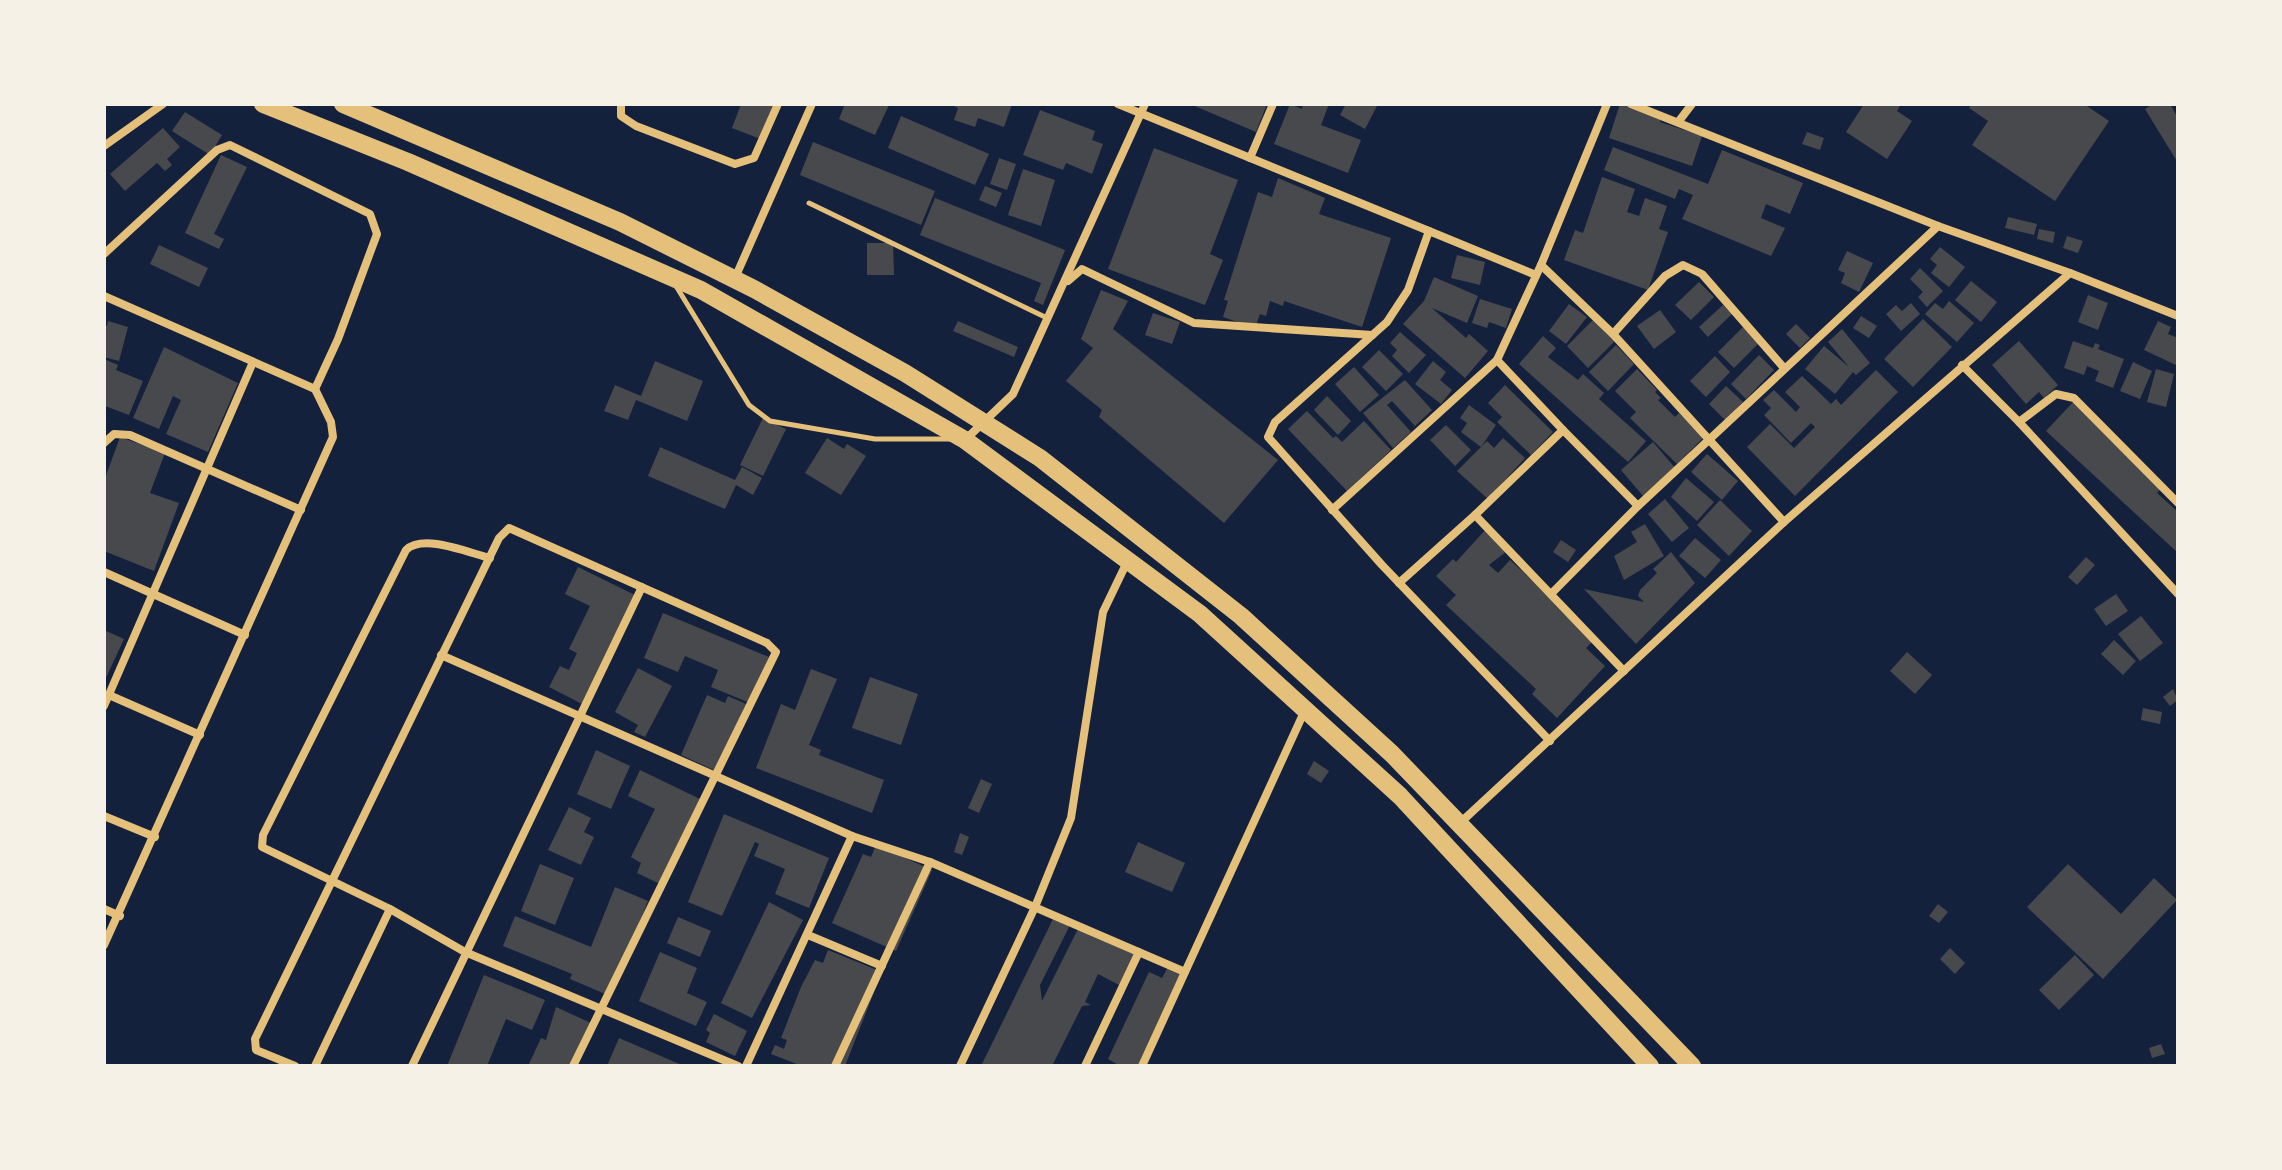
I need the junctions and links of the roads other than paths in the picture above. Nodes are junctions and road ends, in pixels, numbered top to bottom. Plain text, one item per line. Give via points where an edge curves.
1 (163, 104) edge
2 (263, 104) edge
3 (343, 104) edge
4 (621, 104) edge
5 (778, 104) edge
6 (812, 104) edge
7 (1118, 104) edge
8 (1273, 104) edge
9 (1607, 104) edge
10 (1631, 104) edge
11 (1692, 104) edge
12 (1143, 108) edge
13 (1679, 121) junction
14 (104, 146) edge
15 (1250, 158) junction
16 (809, 203) dead end
17 (1938, 226) junction
18 (1429, 231) junction
19 (104, 254) edge
20 (1541, 265) junction
21 (2070, 273) junction
22 (670, 275) junction
23 (1536, 275) junction
24 (734, 279) junction
25 (1064, 284) junction
26 (104, 296) edge
27 (2178, 316) edge
28 (1048, 319) junction
29 (1613, 334) junction
30 (1372, 335) junction
31 (1497, 360) junction
32 (253, 362) junction
33 (1962, 365) junction
34 (1784, 368) junction
35 (315, 389) junction
36 (986, 421) junction
37 (2019, 422) junction
38 (1563, 430) junction
39 (1710, 439) junction
40 (965, 440) junction
41 (104, 443) edge
42 (206, 467) junction
43 (2178, 503) edge
44 (1638, 506) junction
45 (301, 510) junction
46 (1332, 510) junction
47 (1475, 515) junction
48 (1784, 522) junction
49 (490, 558) junction
50 (1128, 560) junction
51 (104, 572) edge
52 (1399, 583) junction
53 (642, 587) junction
54 (2176, 589) edge
55 (151, 592) junction
56 (1551, 594) junction
57 (245, 635) junction
58 (441, 655) junction
59 (1624, 671) junction
60 (109, 695) junction
61 (104, 706) edge
62 (1305, 710) junction
63 (580, 716) junction
64 (200, 735) junction
65 (1550, 741) junction
66 (718, 777) junction
67 (104, 816) edge
68 (1460, 823) junction
69 (852, 836) junction
70 (155, 837) junction
71 (930, 862) junction
72 (331, 882) junction
73 (1035, 907) junction
74 (104, 909) edge
75 (390, 909) junction
76 (120, 916) junction
77 (808, 935) junction
78 (104, 945) edge
79 (465, 952) junction
80 (1139, 952) junction
81 (882, 966) junction
82 (1185, 972) junction
83 (599, 1010) junction
84 (295, 1066) edge
85 (315, 1066) edge
86 (412, 1066) edge
87 (573, 1066) edge
88 (738, 1066) edge
89 (746, 1066) edge
90 (835, 1066) edge
91 (960, 1066) edge
92 (1085, 1066) edge
93 (1142, 1066) edge
94 (1650, 1066) edge
95 (1692, 1066) edge

1 - 14 street
2 - 22 highway
3 - 24 highway via 620,222
4 - 5 street via 621,116 636,126 735,164 754,158
6 - 24 street
7 - 12 street
8 - 15 street
9 - 20 street
10 - 13 street
11 - 13 street
12 - 15 street
12 - 25 street
13 - 17 street
15 - 18 street
16 - 28 lane
17 - 21 street
17 - 34 street
18 - 23 street
18 - 30 street via 1400,306
19 - 35 street via 217,150 230,145 370,214 377,234
20 - 23 street
20 - 29 street
21 - 27 street
21 - 33 street
22 - 40 highway
22 - 40 lane via 749,405 770,421 875,439
23 - 31 street
24 - 36 highway
25 - 28 street
25 - 30 street via 1082,269 1194,323
26 - 32 street
28 - 36 street via 1013,394
29 - 34 street via 1665,276 1683,265 1702,274
29 - 39 street
30 - 46 street via 1269,432 1270,442
31 - 38 street
31 - 46 street
32 - 35 street
32 - 42 street
33 - 37 street
33 - 48 street
34 - 39 street
35 - 45 street via 333,437
36 - 40 street
36 - 68 highway via 1125,522 1241,616
37 - 43 street via 2056,394 2074,398
37 - 54 street
38 - 44 street
38 - 47 street
39 - 44 street
39 - 48 street
40 - 50 highway
41 - 42 street via 122,432
42 - 45 street
42 - 55 street
44 - 56 street
45 - 57 street
46 - 52 street
47 - 52 street
47 - 56 street
48 - 59 street
49 - 53 street via 509,528
49 - 58 street
49 - 72 street via 426,543 406,550 261,839 262,847
50 - 62 highway via 1200,614
50 - 73 street via 1103,612 1071,818
51 - 55 street
52 - 65 street
53 - 63 street
53 - 66 street via 767,643 776,652
55 - 57 street
55 - 60 street
56 - 59 street
57 - 64 street
58 - 63 street
58 - 72 street
59 - 65 street
60 - 61 street
60 - 64 street
62 - 82 street
62 - 94 highway via 1400,796
63 - 66 street
63 - 79 street
64 - 70 street
65 - 68 street
66 - 69 street
66 - 83 street
67 - 70 street
68 - 95 highway
69 - 71 street
69 - 77 street
70 - 76 street
71 - 73 street
71 - 81 street
72 - 75 street
72 - 84 street via 254,1045
73 - 80 street
73 - 91 street
74 - 76 street
75 - 79 street
75 - 85 street
76 - 78 street
77 - 81 street
77 - 89 street
79 - 83 street
79 - 86 street
80 - 82 street
80 - 92 street
81 - 90 street
82 - 93 street
83 - 87 street
83 - 88 street

